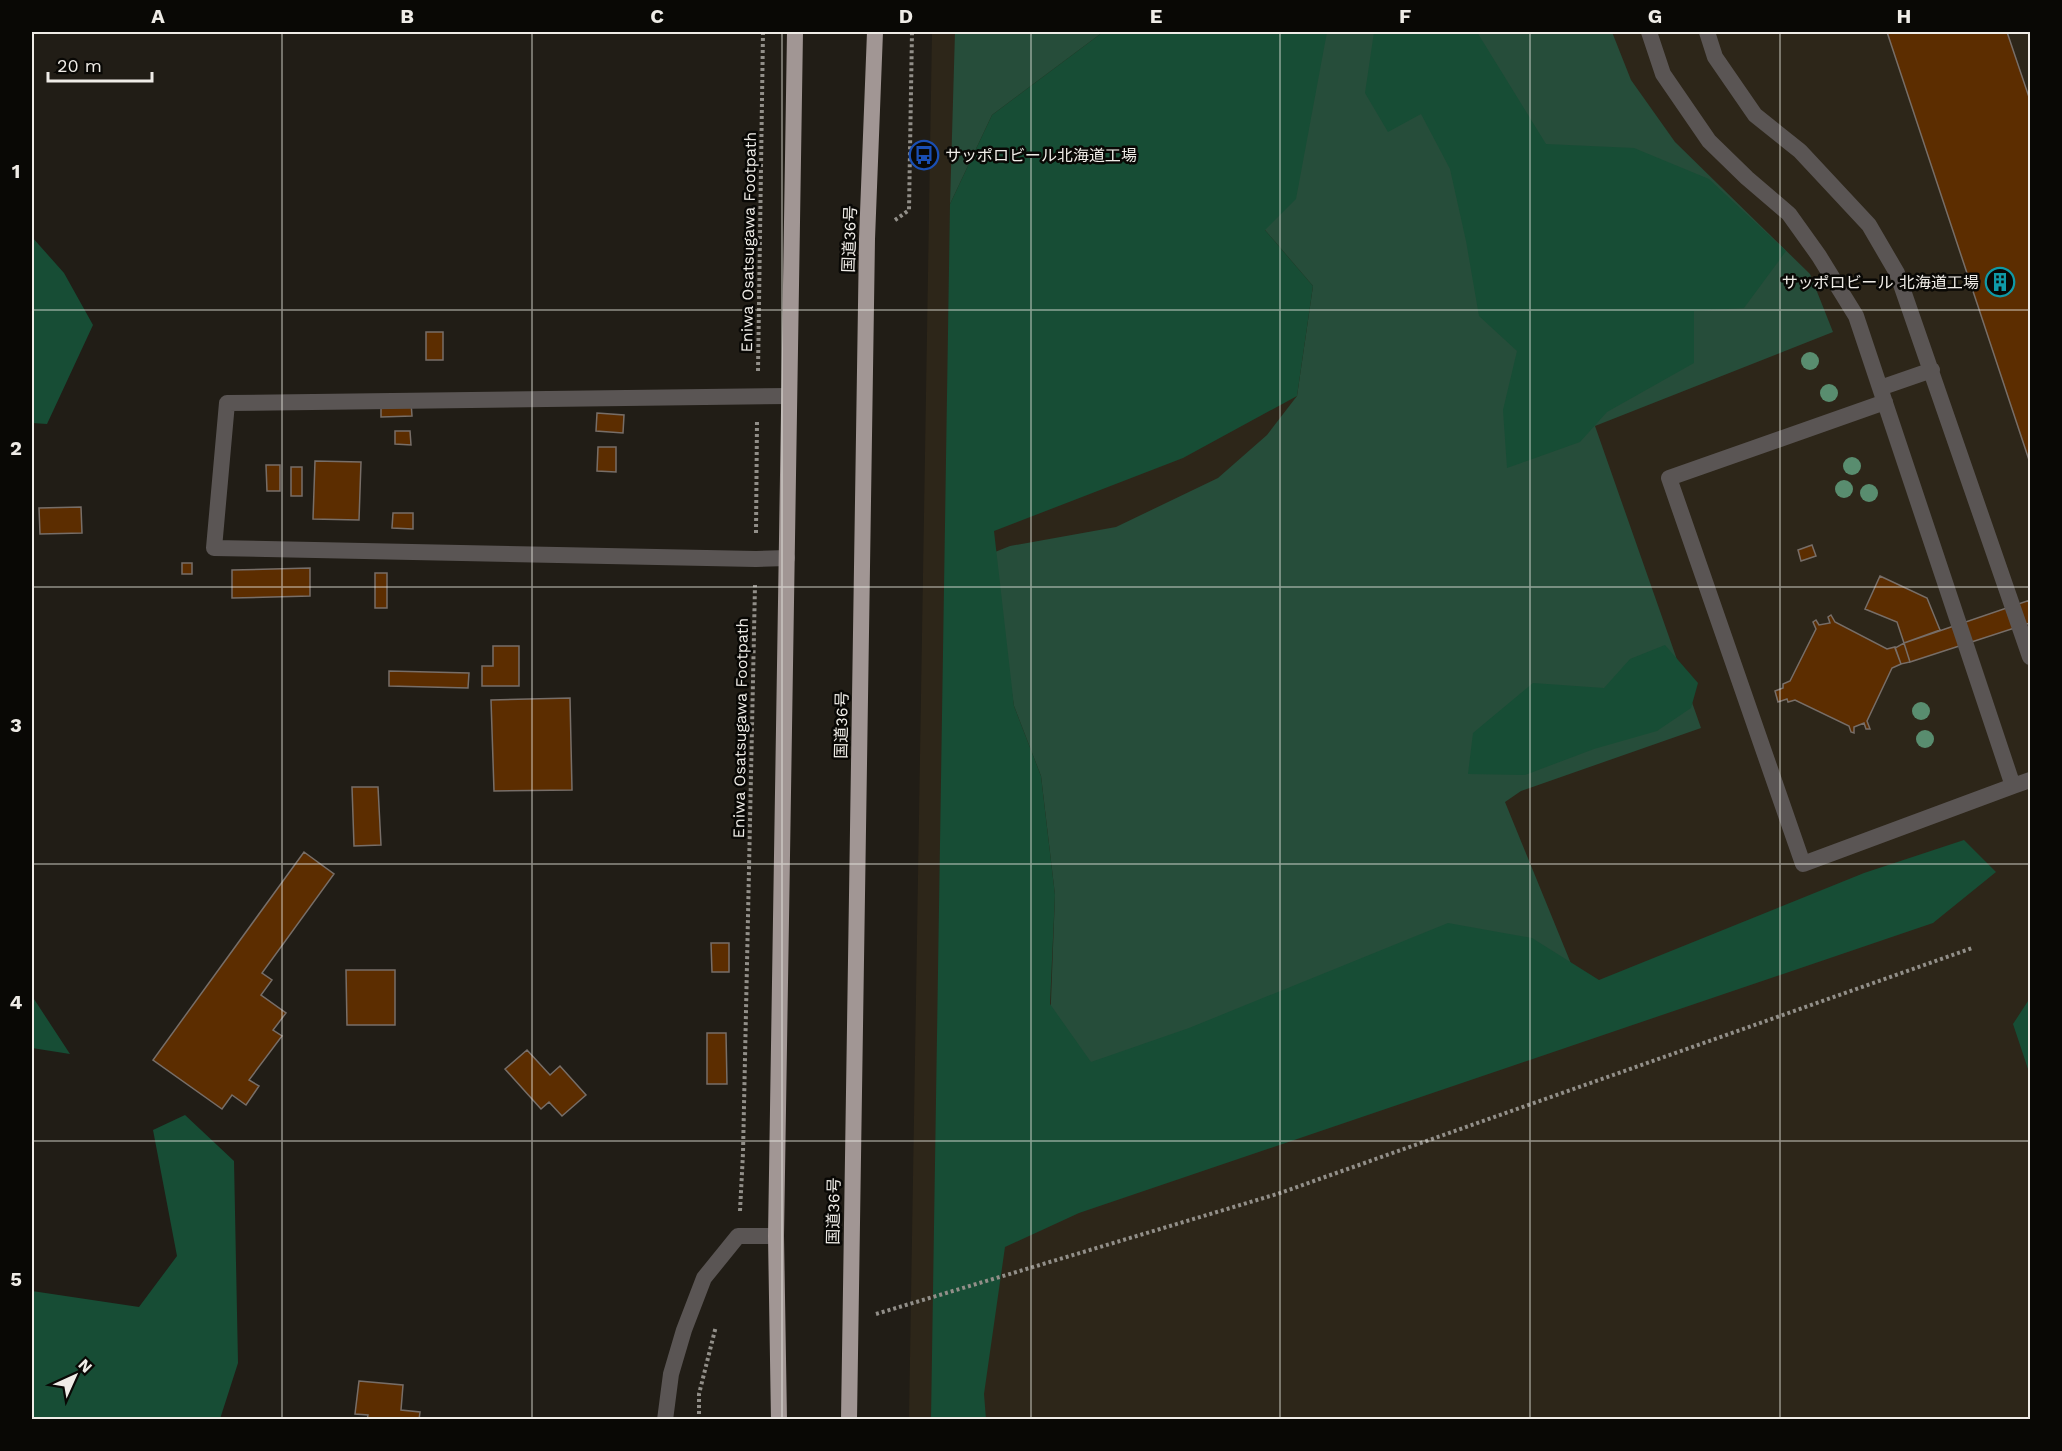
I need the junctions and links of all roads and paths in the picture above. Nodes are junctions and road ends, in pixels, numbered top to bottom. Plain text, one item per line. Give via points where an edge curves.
1 (763, 32) edge
2 (795, 32) edge
3 (875, 32) edge
4 (912, 32) edge
5 (1649, 32) edge
6 (1707, 32) edge
7 (867, 239) junction
8 (1932, 370) junction
9 (1883, 395) junction
10 (758, 396) junction
11 (789, 396) junction
12 (787, 558) junction
13 (756, 559) junction
14 (2031, 657) edge
15 (2031, 780) edge
16 (2013, 786) junction
17 (1972, 948) dead end
18 (738, 1236) junction
19 (776, 1236) junction
20 (719, 1315) dead end
21 (850, 1322) junction
22 (665, 1419) edge
23 (699, 1419) edge
24 (779, 1419) edge
25 (849, 1419) edge

1 - 10 path, Eniwa Osatsugawa Footpath
2 - 11 highway
3 - 7 highway, 国道36号
4 - 7 path via 909,210
5 - 9 street via 1663,74 1709,141 1789,214 1818,256 1856,316
6 - 8 street via 1715,57 1755,114 1800,152 1869,225 1897,273
7 - 21 highway, 国道36号
8 - 9 street
8 - 14 street
9 - 16 street
9 - 16 street via 1669,478 1803,864
10 - 11 street
10 - 13 path, Eniwa Osatsugawa Footpath
10 - 13 street via 227,403 214,548
11 - 12 highway
12 - 13 street
12 - 19 highway
13 - 18 path, Eniwa Osatsugawa Footpath
15 - 16 street
17 - 21 path via 1277,1194
18 - 19 street
18 - 22 street via 704,1278 671,1374
19 - 24 highway
20 - 23 path via 699,1394
21 - 25 highway, 国道36号

